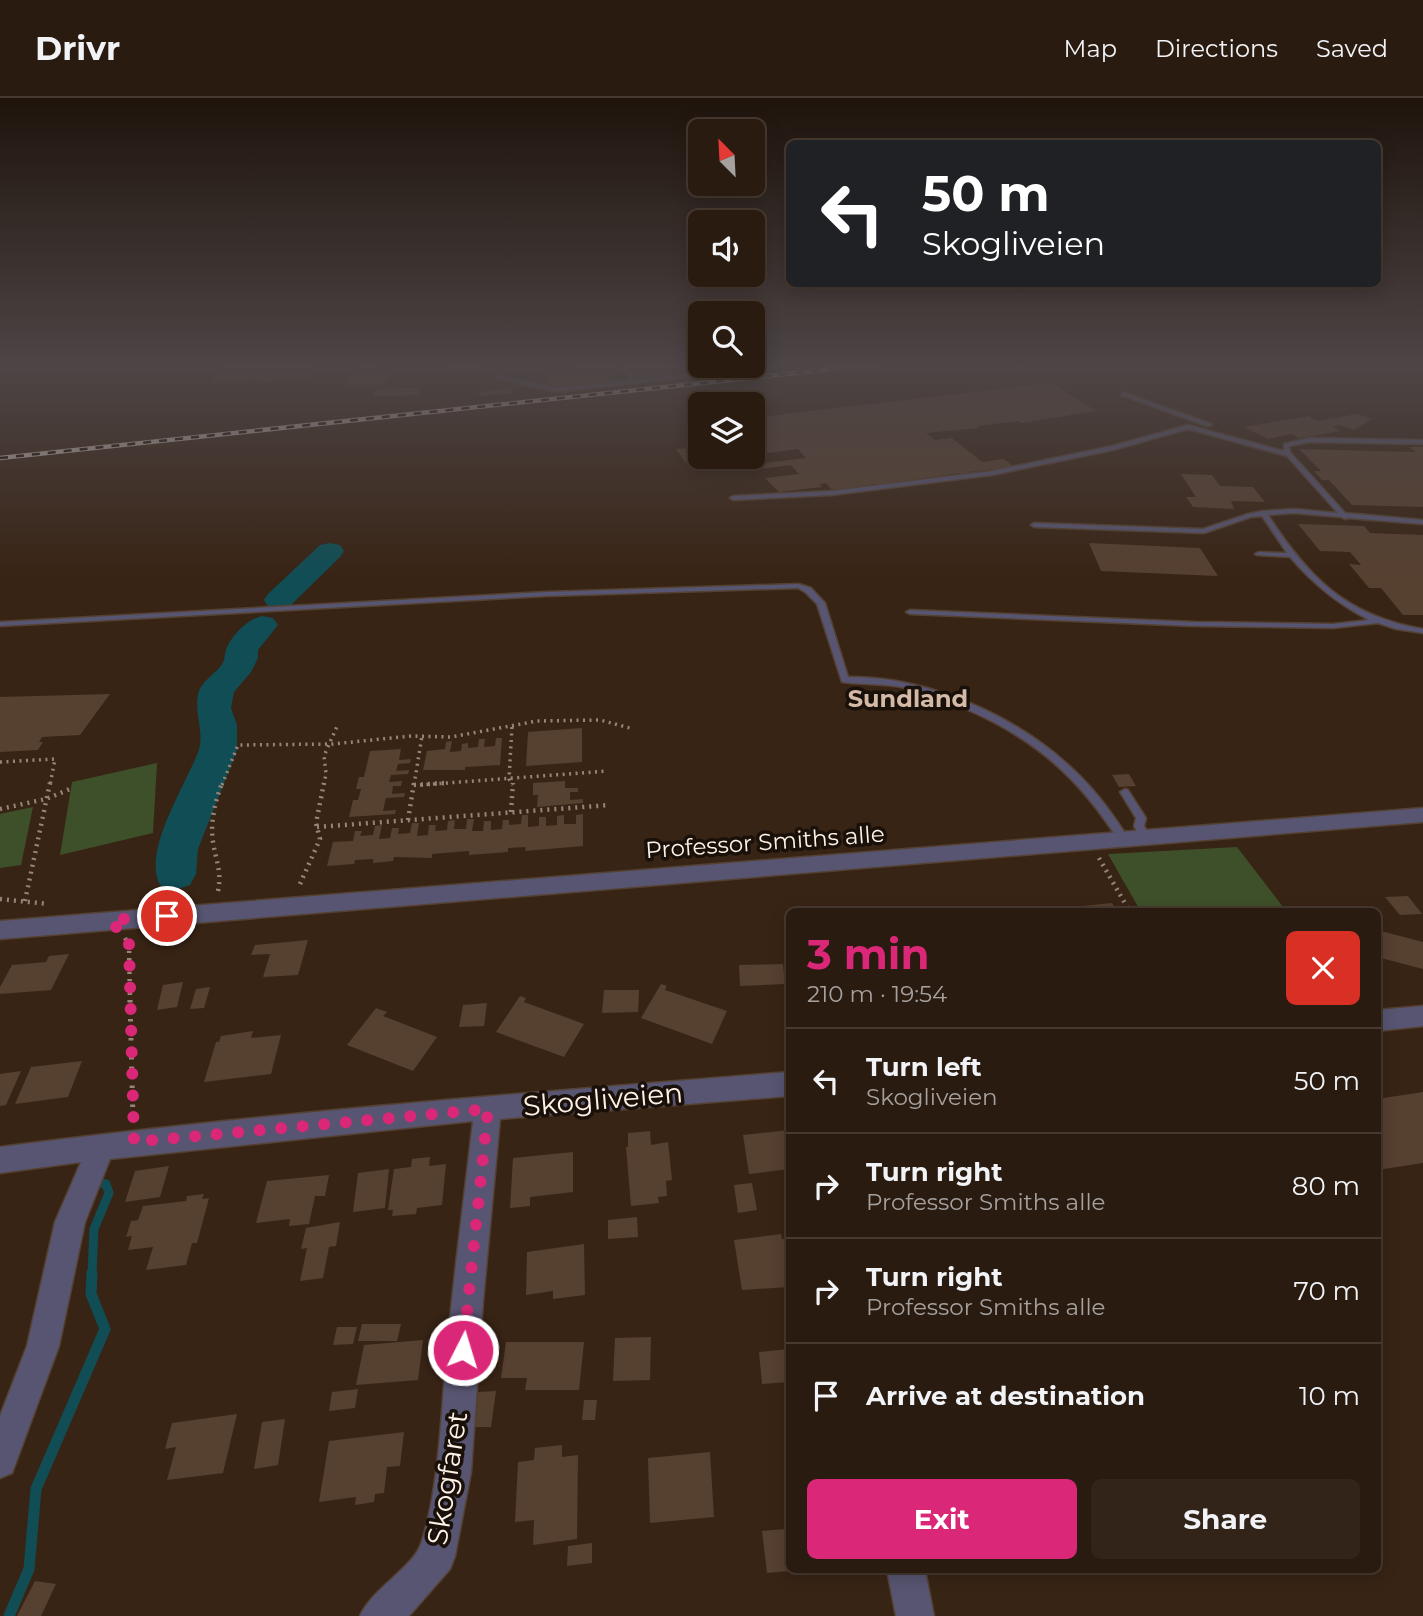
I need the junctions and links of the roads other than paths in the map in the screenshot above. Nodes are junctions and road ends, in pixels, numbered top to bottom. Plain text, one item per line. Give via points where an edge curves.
1 (1159, 435) edge
2 (1220, 435) edge
3 (1240, 435) edge
4 (1423, 442) edge
5 (1286, 451) junction
6 (733, 498) dead end
7 (1264, 513) junction
8 (1345, 517) junction
9 (1423, 522) edge
10 (1034, 525) dead end
11 (1259, 554) dead end
12 (1294, 555) junction
13 (910, 612) dead end
14 (1375, 622) junction
15 (0, 624) edge
16 (1423, 631) edge
17 (1125, 792) dead end
18 (1423, 815) edge
19 (1147, 839) junction
20 (1125, 841) junction
21 (0, 930) edge
22 (1423, 1016) edge
23 (1381, 1021) edge
24 (786, 1084) edge
25 (488, 1109) junction
26 (102, 1145) junction
27 (0, 1160) edge
28 (0, 1461) edge
29 (907, 1573) edge
30 (379, 1616) edge
31 (915, 1616) edge

1 - 6 lane via 992,473 867,490
2 - 5 lane
3 - 5 lane
4 - 5 lane via 1309,440 1290,443
5 - 8 lane
7 - 8 lane
7 - 10 lane via 1204,531
7 - 12 lane
8 - 9 lane
11 - 12 lane
12 - 14 lane via 1339,602
13 - 14 lane via 1209,624 1349,626
14 - 16 lane
15 - 20 lane via 546,594 799,586 821,603 845,681 902,683 1012,726 1078,778
17 - 19 lane
18 - 19 street, Professor Smiths alle
19 - 20 street, Professor Smiths alle
20 - 21 street, Professor Smiths alle
22 - 23 street
24 - 25 street, Skogliveien
25 - 26 street, Skogliveien
25 - 30 street, Skogfaret via 453,1472 437,1556
26 - 27 street, Skogliveien
26 - 28 street via 70,1222 43,1346
29 - 31 street

